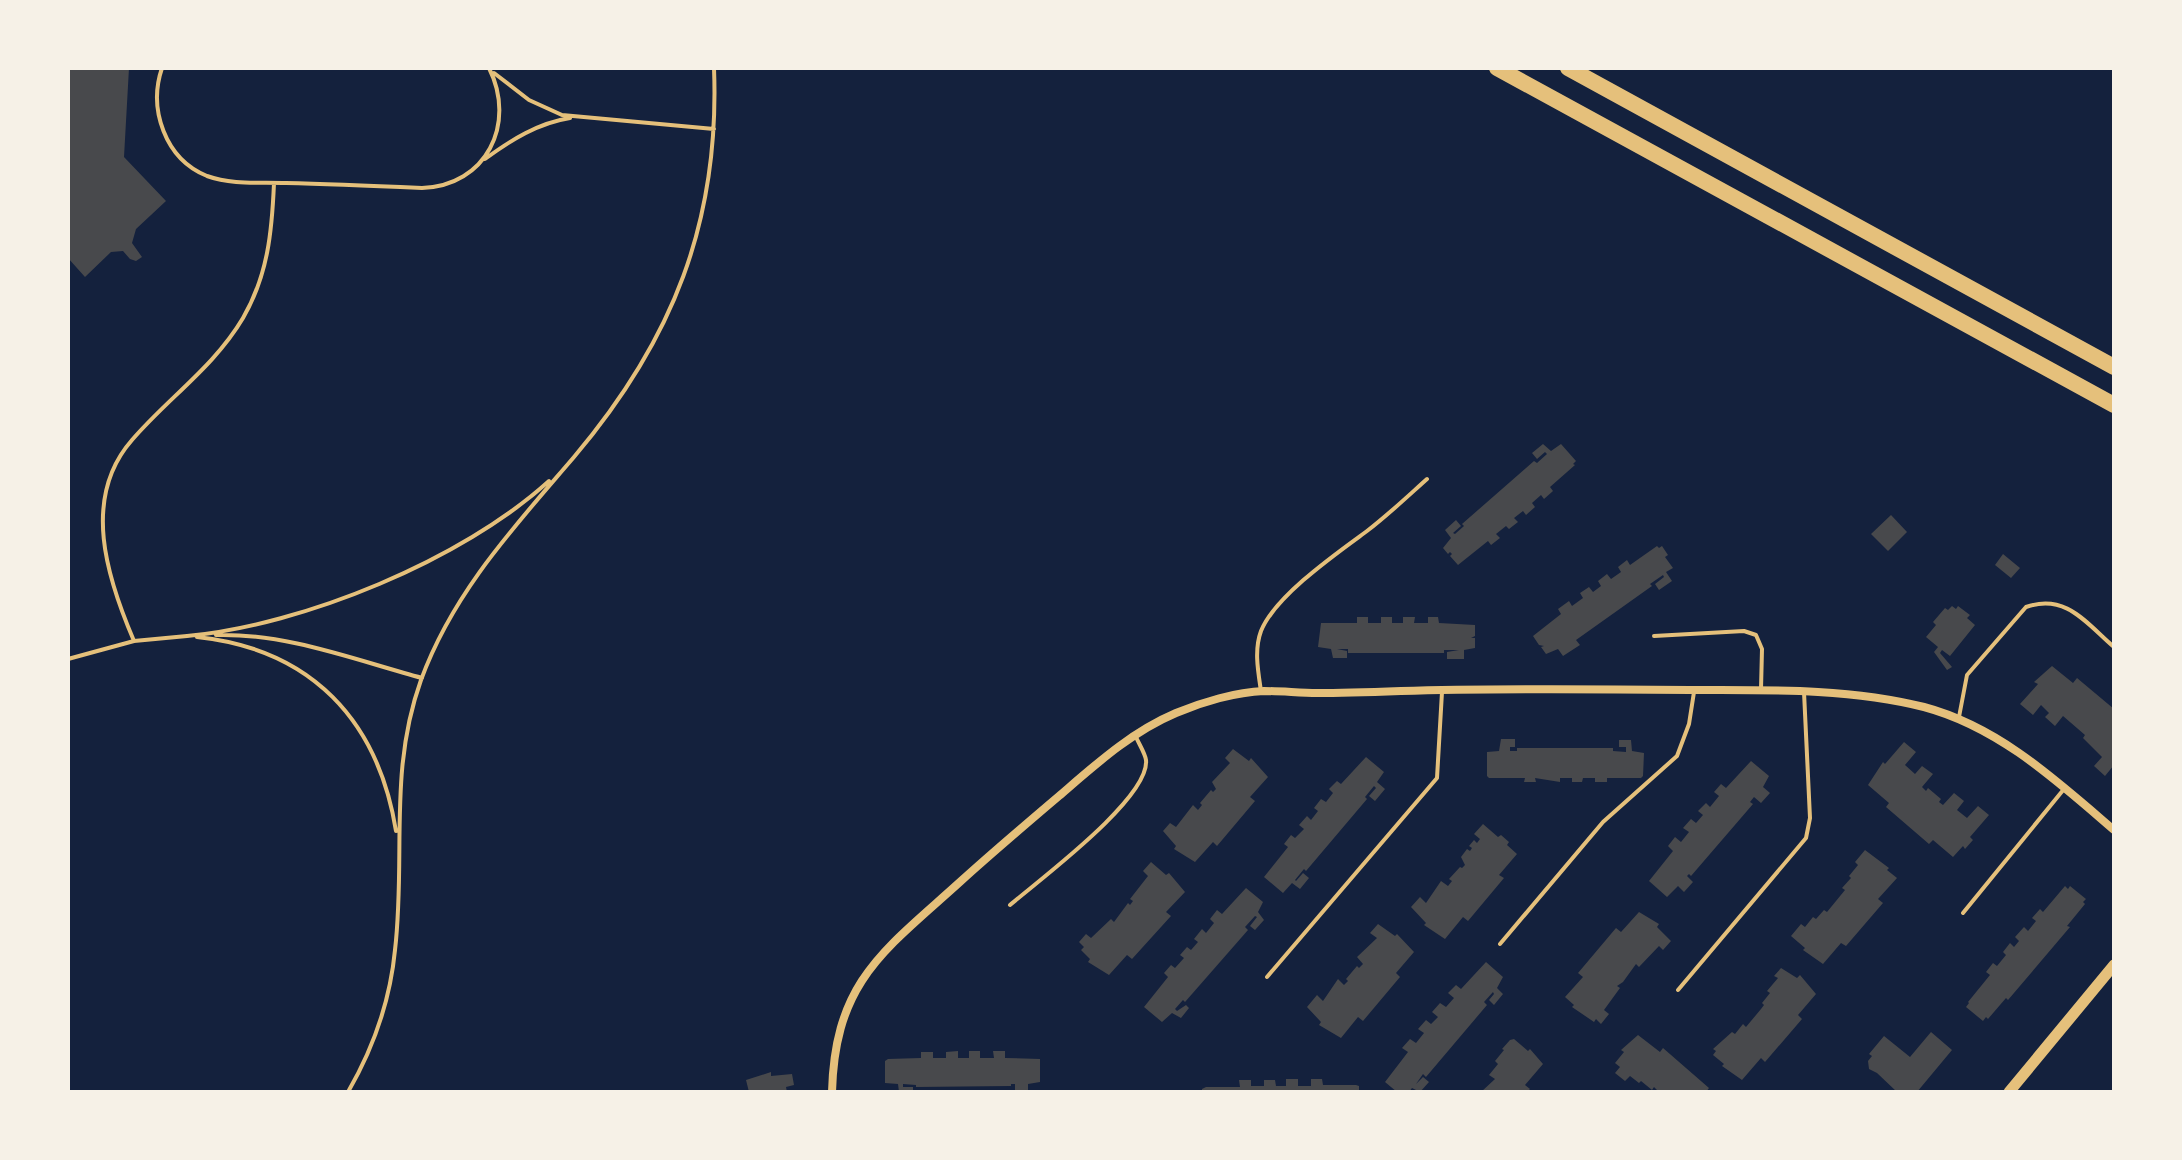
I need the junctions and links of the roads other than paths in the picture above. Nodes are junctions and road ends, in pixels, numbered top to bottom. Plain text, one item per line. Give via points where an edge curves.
1 (162, 68) edge
2 (490, 68) edge
3 (714, 68) edge
4 (1497, 68) edge
5 (1568, 68) edge
6 (576, 118) junction
7 (714, 129) junction
8 (476, 166) junction
9 (274, 183) junction
10 (2114, 367) edge
11 (2114, 405) edge
12 (574, 457) junction
13 (1427, 479) dead end
14 (187, 636) junction
15 (1654, 636) dead end
16 (134, 641) junction
17 (2114, 647) edge
18 (68, 659) edge
19 (422, 678) junction
20 (1761, 689) junction
21 (1442, 690) junction
22 (1694, 690) junction
23 (1261, 691) junction
24 (1804, 692) junction
25 (1959, 719) junction
26 (1135, 735) junction
27 (2065, 787) junction
28 (2114, 830) edge
29 (398, 851) junction
30 (1010, 905) dead end
31 (1963, 913) dead end
32 (1500, 944) dead end
33 (2114, 965) edge
34 (1267, 977) dead end
35 (1678, 990) dead end
36 (348, 1092) edge
37 (832, 1092) edge
38 (2009, 1092) edge

1 - 9 lane via 157,110 179,156 220,180
2 - 6 lane via 529,100
2 - 8 lane via 500,122 492,146
3 - 7 lane
4 - 11 highway
5 - 10 highway
6 - 7 lane
6 - 8 lane via 527,132
7 - 12 lane via 707,194 675,301 635,374
8 - 9 lane via 449,184 427,188
9 - 16 lane via 266,264 241,320 213,359 132,439 108,480 102,508 104,542 115,593
12 - 14 lane via 494,525 414,568 315,606
12 - 19 lane via 470,584
13 - 23 lane via 1274,609 1256,653
14 - 16 lane
14 - 19 lane via 266,639
14 - 29 lane via 253,647 294,666 331,693 353,718 379,769
15 - 20 lane via 1744,631 1756,635 1762,649
16 - 18 lane
17 - 25 lane via 2066,605 2040,602 2026,607 1967,675
19 - 29 lane via 402,756
20 - 22 street
20 - 24 street
21 - 22 street
21 - 23 street
21 - 34 lane via 1437,778
22 - 32 lane via 1677,756 1603,822
23 - 26 street via 1192,707
24 - 25 street via 1885,699
24 - 35 lane via 1810,818 1806,838
25 - 27 street via 1995,737
26 - 30 lane via 1146,761 1141,781 1123,808
26 - 37 street via 985,859 878,957 842,1021
27 - 28 street
27 - 31 lane
29 - 36 lane via 390,986 375,1039
33 - 38 street

